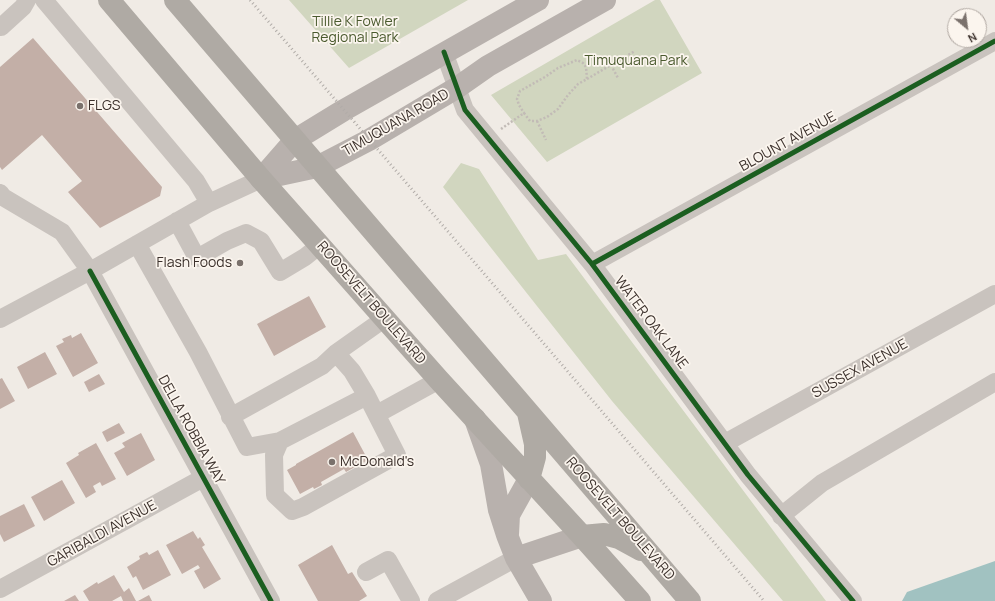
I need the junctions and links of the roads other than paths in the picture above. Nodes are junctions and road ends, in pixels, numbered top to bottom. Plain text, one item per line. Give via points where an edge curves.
1 (27, 0) edge
2 (44, 0) edge
3 (109, 0) edge
4 (175, 0) edge
5 (538, 0) edge
6 (605, 0) edge
7 (0, 26) edge
8 (995, 41) edge
9 (444, 52) junction
10 (458, 87) junction
11 (295, 140) junction
12 (317, 167) junction
13 (261, 179) junction
14 (0, 194) edge
15 (209, 203) junction
16 (177, 221) junction
17 (137, 244) junction
18 (320, 245) junction
19 (592, 264) junction
20 (90, 271) junction
21 (995, 294) edge
22 (1, 316) edge
23 (384, 319) junction
24 (336, 353) junction
25 (439, 380) junction
26 (995, 382) edge
27 (367, 396) junction
28 (528, 411) junction
29 (376, 414) junction
30 (230, 417) junction
31 (475, 419) junction
32 (280, 441) junction
33 (725, 443) junction
34 (203, 478) junction
35 (529, 478) junction
36 (781, 516) junction
37 (508, 535) junction
38 (582, 536) junction
39 (650, 555) junction
40 (516, 558) junction
41 (366, 572) dead end
42 (0, 590) edge
43 (271, 601) edge
44 (411, 601) edge
45 (437, 601) edge
46 (541, 601) edge
47 (640, 601) edge
48 (690, 601) edge
49 (853, 601) edge

1 - 7 street via 23,7
2 - 15 street via 196,181
3 - 13 highway, ROOSEVELT BOULEVARD
4 - 11 highway, ROOSEVELT BOULEVARD
5 - 9 main road, TIMUQUANA ROAD
6 - 10 main road, TIMUQUANA ROAD via 488,66
8 - 19 street, BLOUNT AVENUE
9 - 10 street, WATER OAK LANE
9 - 11 main road, TIMUQUANA ROAD
10 - 12 main road, TIMUQUANA ROAD via 369,140
10 - 19 street, WATER OAK LANE via 465,110
11 - 12 highway, ROOSEVELT BOULEVARD
11 - 13 main road, TIMUQUANA ROAD
12 - 13 main road, TIMUQUANA ROAD
12 - 28 highway, ROOSEVELT BOULEVARD
13 - 15 street, TIMUQUANA ROAD
13 - 18 highway, ROOSEVELT BOULEVARD
14 - 20 street, DELLA ROBBIA WAY via 62,232
15 - 16 street, TIMUQUANA ROAD
16 - 17 street, TIMUQUANA ROAD
16 - 18 street via 197,258 246,233 261,241 280,272
17 - 20 street, TIMUQUANA ROAD
17 - 30 street via 198,352
18 - 23 highway, ROOSEVELT BOULEVARD
19 - 33 street, WATER OAK LANE
20 - 22 street, TIMUQUANA ROAD
20 - 34 street, DELLA ROBBIA WAY
21 - 33 street, SUSSEX AVENUE
23 - 24 street
23 - 25 highway, ROOSEVELT BOULEVARD
24 - 27 street via 352,371
24 - 30 street via 322,366
25 - 29 street
25 - 31 highway, ROOSEVELT BOULEVARD
26 - 36 street via 822,483
27 - 29 street
27 - 32 street
28 - 35 highway via 535,444 535,456
28 - 39 highway, ROOSEVELT BOULEVARD
29 - 32 street via 397,456 292,511 275,495 274,455
30 - 32 street via 247,447
31 - 35 highway, ROOSEVELT BOULEVARD
31 - 37 main road via 491,464 499,510
33 - 36 street, WATER OAK LANE
34 - 42 street, GARIBALDI AVENUE
34 - 43 street, DELLA ROBBIA WAY
35 - 37 main road via 509,514
35 - 38 highway, ROOSEVELT BOULEVARD
36 - 49 street, WATER OAK LANE
37 - 40 main road
38 - 39 highway via 604,534 619,538
38 - 40 main road
38 - 47 highway, ROOSEVELT BOULEVARD
39 - 48 highway, ROOSEVELT BOULEVARD
40 - 45 street
40 - 46 main road
41 - 44 street via 388,560

